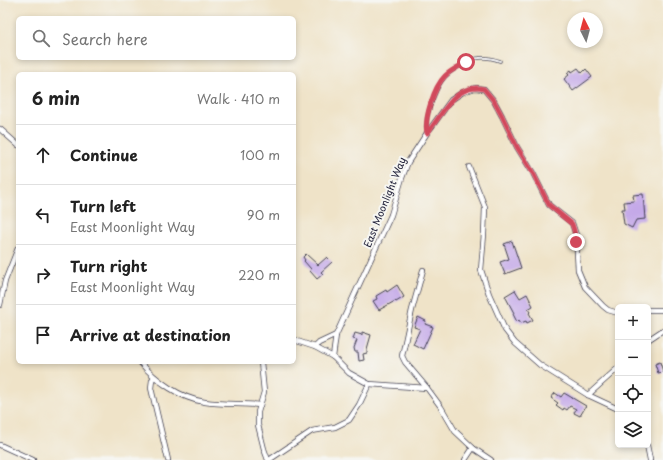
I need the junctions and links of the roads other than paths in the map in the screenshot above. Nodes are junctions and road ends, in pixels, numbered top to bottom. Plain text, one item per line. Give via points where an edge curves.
1 (500, 61) dead end
2 (0, 129) edge
3 (427, 133) junction
4 (16, 143) edge
5 (469, 167) dead end
6 (16, 253) edge
7 (423, 270) dead end
8 (0, 305) edge
9 (651, 310) edge
10 (663, 310) edge
11 (615, 312) edge
12 (663, 330) edge
13 (336, 335) junction
14 (651, 338) edge
15 (296, 341) edge
16 (315, 347) junction
17 (333, 357) junction
18 (142, 364) edge
19 (261, 364) edge
20 (615, 371) edge
21 (154, 377) junction
22 (369, 384) junction
23 (427, 388) junction
24 (588, 395) junction
25 (260, 405) junction
26 (615, 408) edge
27 (0, 445) edge
28 (473, 448) junction
29 (648, 448) edge
30 (33, 460) edge
31 (168, 460) edge
32 (269, 460) edge
33 (465, 460) edge
34 (491, 460) edge
35 (650, 460) edge

1 - 3 lane via 475,58 446,75 433,100 426,124
2 - 4 street
3 - 11 street, East Moonlight Way via 451,100 468,90 484,89 494,101 549,205 572,224 576,235 578,270 585,287 603,306
3 - 13 street, East Moonlight Way via 408,162 391,215
5 - 24 street via 485,207 481,270 486,288 505,330 540,364
6 - 8 street via 5,281
7 - 23 street via 402,356
9 - 10 street
12 - 14 street
13 - 16 street
13 - 17 street, East Moonlight Way
15 - 16 street
16 - 17 street
17 - 22 street via 350,373
18 - 21 street
19 - 25 street via 264,392
20 - 24 street
21 - 25 street via 185,396 203,402
21 - 31 street via 151,388
22 - 23 street
22 - 32 street via 349,420 335,427 312,431
23 - 28 street via 455,431
24 - 26 street
25 - 32 street via 259,433
27 - 30 street
28 - 33 street
28 - 34 street
29 - 35 street

